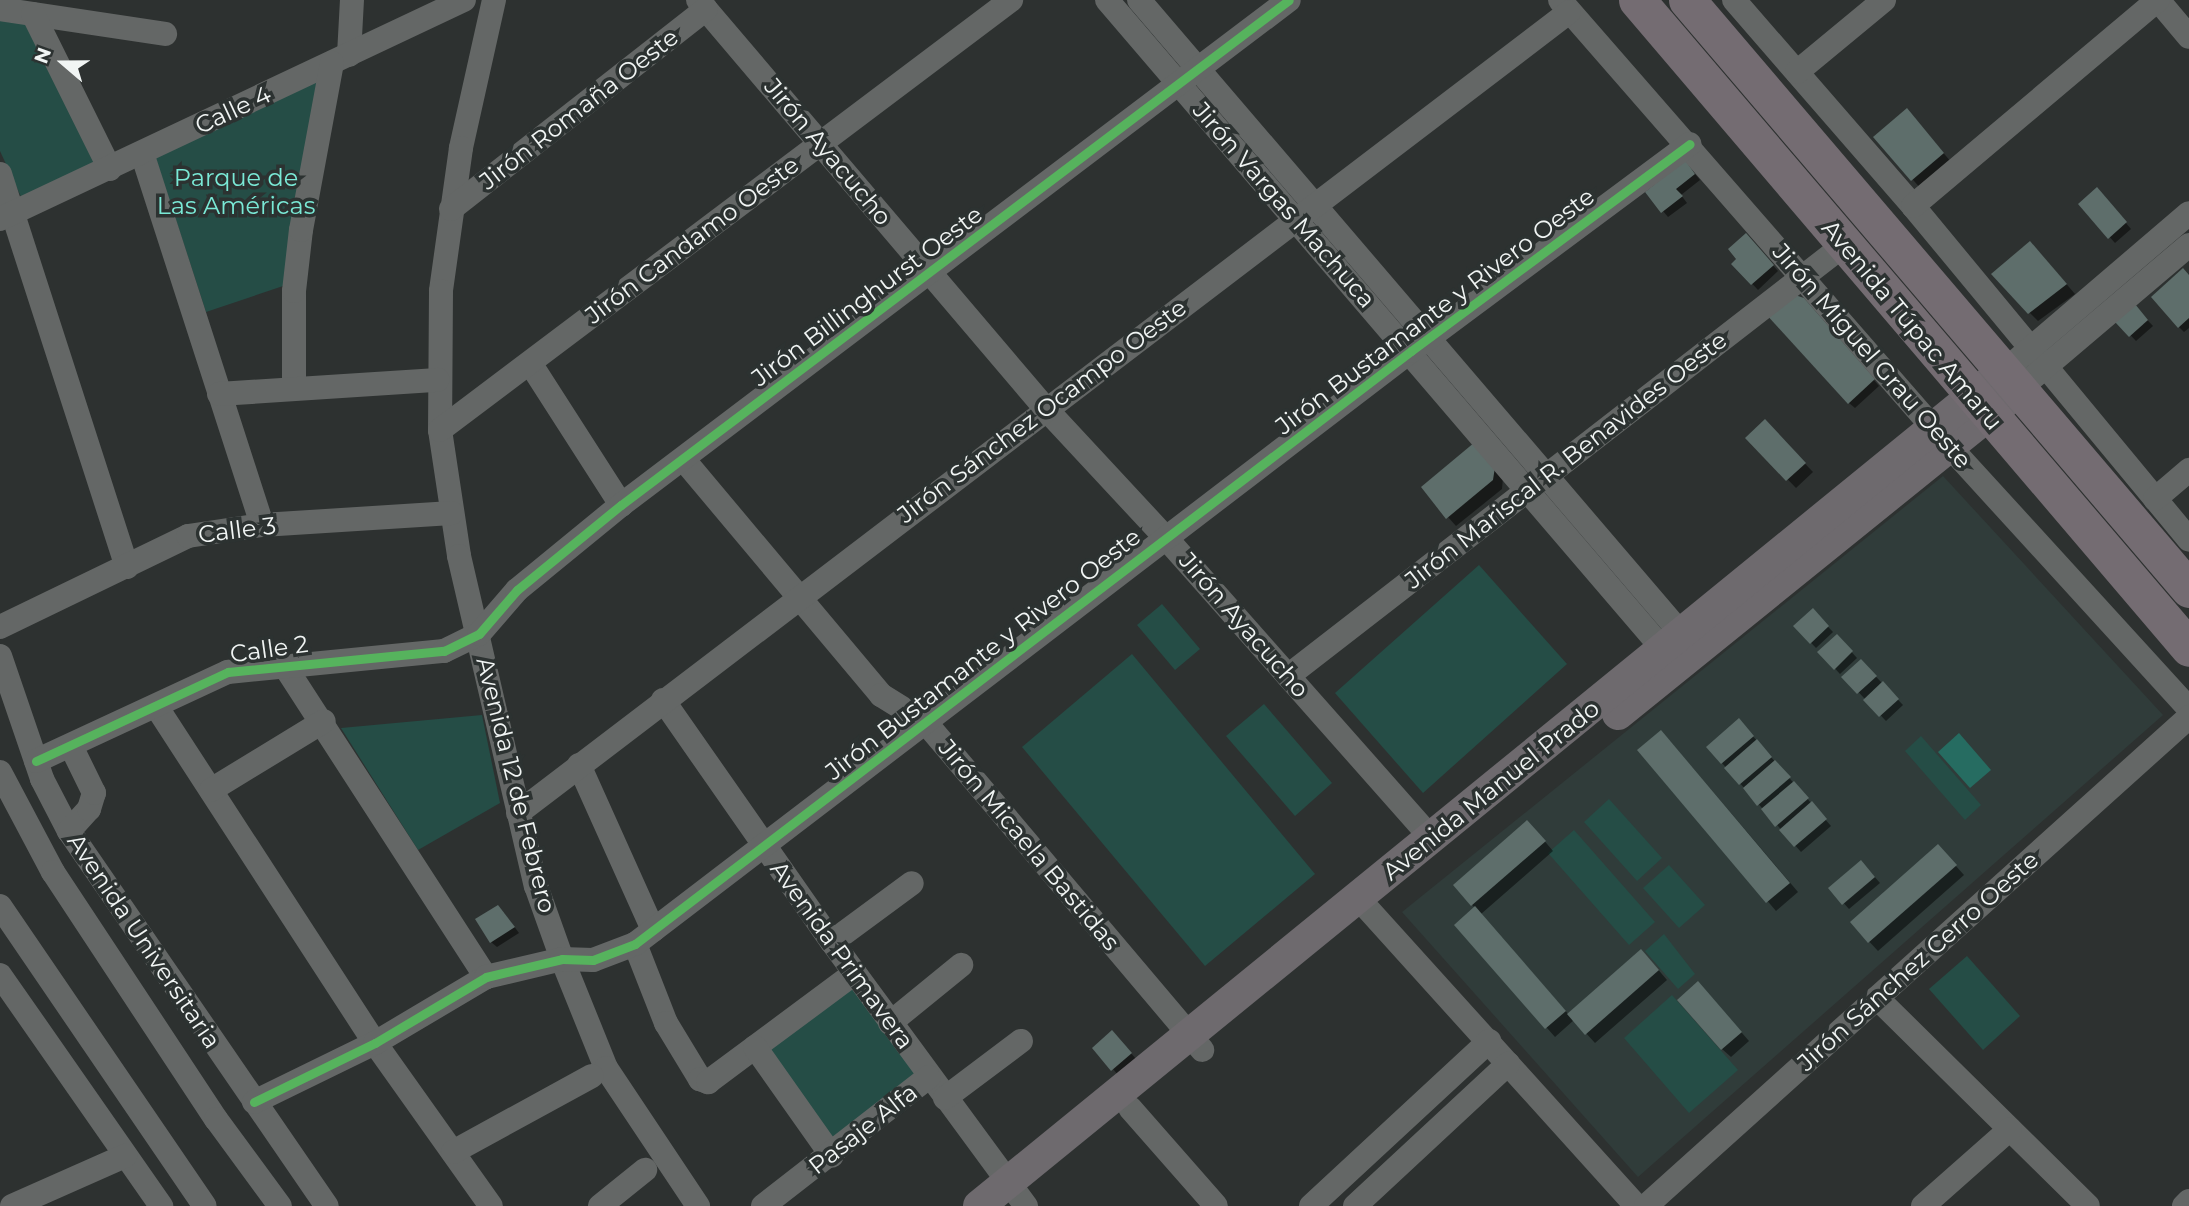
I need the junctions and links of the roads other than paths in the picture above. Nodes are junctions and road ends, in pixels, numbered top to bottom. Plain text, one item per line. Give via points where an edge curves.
1 (352, 0) edge
2 (464, 0) edge
3 (494, 0) edge
4 (1011, 0) edge
5 (1107, 0) edge
6 (1139, 0) edge
7 (1289, 0) edge
8 (1637, 0) edge
9 (1687, 0) edge
10 (1734, 0) edge
11 (1884, 0) edge
12 (2158, 0) edge
13 (702, 5) edge
14 (1564, 6) edge
15 (0, 9) edge
16 (33, 14) junction
17 (165, 34) dead end
18 (2189, 37) edge
19 (340, 59) junction
20 (1797, 72) junction
21 (1188, 75) junction
22 (821, 143) junction
23 (1690, 144) junction
24 (142, 153) junction
25 (110, 169) junction
26 (0, 174) edge
27 (1913, 206) junction
28 (451, 209) junction
29 (1306, 211) junction
30 (2189, 213) edge
31 (7, 216) edge
32 (2189, 244) edge
33 (1844, 245) junction
34 (930, 272) junction
35 (1802, 277) junction
36 (1420, 344) junction
37 (530, 363) junction
38 (2023, 370) junction
39 (438, 380) junction
40 (294, 388) junction
41 (219, 394) junction
42 (1980, 407) junction
43 (1045, 408) junction
44 (440, 430) junction
45 (1942, 437) junction
46 (684, 460) junction
47 (2189, 470) edge
48 (1537, 481) junction
49 (2155, 499) junction
50 (621, 505) junction
51 (452, 513) junction
52 (262, 526) junction
53 (1166, 538) junction
54 (2189, 540) edge
55 (127, 567) junction
56 (2189, 589) edge
57 (797, 598) junction
58 (0, 627) edge
59 (479, 634) junction
60 (2189, 648) edge
61 (1680, 650) junction
62 (0, 656) edge
63 (284, 665) junction
64 (1288, 676) junction
65 (663, 700) junction
66 (156, 706) junction
67 (2189, 709) edge
68 (2189, 716) edge
69 (324, 721) junction
70 (926, 723) junction
71 (75, 754) junction
72 (579, 765) junction
73 (39, 770) junction
74 (0, 772) edge
75 (211, 790) junction
76 (518, 813) junction
77 (69, 831) junction
78 (1431, 838) junction
79 (764, 847) junction
80 (912, 883) dead end
81 (1365, 905) junction
82 (0, 906) edge
83 (644, 937) junction
84 (832, 942) junction
85 (562, 959) junction
86 (961, 965) dead end
87 (855, 973) junction
88 (0, 975) edge
89 (486, 976) junction
90 (1877, 998) junction
91 (890, 1023) junction
92 (1021, 1041) dead end
93 (1489, 1041) junction
94 (1196, 1042) junction
95 (375, 1043) junction
96 (755, 1047) junction
97 (1508, 1064) junction
98 (592, 1076) dead end
99 (929, 1077) junction
100 (945, 1098) junction
101 (254, 1102) junction
102 (1130, 1108) junction
103 (2011, 1129) junction
104 (453, 1152) junction
105 (125, 1156) junction
106 (832, 1156) junction
107 (645, 1170) dead end
108 (1015, 1198) edge
109 (2189, 1201) edge
110 (12, 1206) edge
111 (161, 1206) edge
112 (205, 1206) edge
113 (280, 1206) edge
114 (327, 1206) edge
115 (491, 1206) edge
116 (600, 1206) edge
117 (698, 1206) edge
118 (763, 1206) edge
119 (979, 1206) edge
120 (1216, 1206) edge
121 (1311, 1206) edge
122 (1355, 1206) edge
123 (1636, 1206) edge
124 (1646, 1206) edge
125 (1923, 1206) edge
126 (2088, 1206) edge
127 (2184, 1206) edge

1 - 19 street
2 - 19 street, Calle 4
3 - 28 street, Avenida 12 de Febrero
4 - 22 street, Jirón Candamo Oeste
5 - 21 street, Jirón Vargas Machuca
6 - 21 street, Jirón Vargas Machuca
7 - 21 street, Jirón Billinghurst Oeste
8 - 33 highway, Avenida Túpac Amaru
9 - 38 highway, Avenida Túpac Amaru
10 - 20 street, Avenida Túpac Amaru
11 - 20 street
12 - 18 street
12 - 27 street
13 - 22 street, Jirón Ayacucho
13 - 28 street, Jirón Romaña Oeste
14 - 23 street, Jirón Miguel Grau Oeste
14 - 29 street, Jirón Sánchez Ocampo Oeste
15 - 16 street
16 - 17 street
16 - 25 street
19 - 24 street, Calle 4
19 - 40 street via 300,230 292,343
20 - 27 street, Avenida Túpac Amaru
21 - 29 street, Jirón Vargas Machuca
21 - 34 street, Jirón Billinghurst Oeste
22 - 34 street, Jirón Ayacucho
22 - 37 street, Jirón Candamo Oeste
23 - 35 street, Jirón Miguel Grau Oeste
23 - 36 street, Jirón Bustamante y Rivero Oeste
24 - 25 street, Calle 4
24 - 41 street
25 - 31 street, Calle 4
26 - 31 street
27 - 38 street, Avenida Túpac Amaru
28 - 39 street, Avenida 12 de Febrero via 441,291
29 - 36 street, Jirón Vargas Machuca
29 - 43 street, Jirón Sánchez Ocampo Oeste
30 - 38 street
31 - 55 street
32 - 38 street
33 - 35 street, Jirón Mariscal R. Benavides Oeste
33 - 42 highway, Avenida Túpac Amaru
34 - 43 street, Jirón Ayacucho
34 - 46 street, Jirón Billinghurst Oeste
35 - 45 street, Jirón Miguel Grau Oeste
35 - 48 street, Jirón Mariscal R. Benavides Oeste
36 - 48 street, Jirón Vargas Machuca
36 - 53 street, Jirón Bustamante y Rivero Oeste
37 - 44 street, Jirón Candamo Oeste
37 - 50 street
38 - 42 main road, Avenida Manuel Prado
38 - 49 street, Avenida Túpac Amaru
38 - 56 highway, Avenida Túpac Amaru
39 - 40 street
39 - 44 street, Avenida 12 de Febrero
40 - 41 street
41 - 52 street
42 - 45 main road, Avenida Manuel Prado
42 - 60 highway, Avenida Túpac Amaru
43 - 53 street, Jirón Ayacucho
43 - 57 street, Jirón Sánchez Ocampo Oeste
44 - 51 street, Avenida 12 de Febrero
45 - 61 main road, Avenida Manuel Prado
45 - 67 street, Jirón Miguel Grau Oeste
46 - 50 street, Jirón Billinghurst Oeste
46 - 57 street, Jirón Micaela Bastidas
47 - 49 street
48 - 61 street, Jirón Vargas Machuca
48 - 64 street, Jirón Mariscal R. Benavides Oeste
49 - 54 street, Avenida Túpac Amaru
50 - 59 street, Jirón Billinghurst Oeste via 517,590
51 - 52 street, Calle 3
51 - 59 street, Avenida 12 de Febrero
52 - 55 street, Calle 3 via 188,536
53 - 64 street, Jirón Ayacucho
53 - 70 street, Jirón Bustamante y Rivero Oeste
55 - 58 street, Calle 3
57 - 65 street, Jirón Sánchez Ocampo Oeste
57 - 70 street, Jirón Micaela Bastidas via 881,695
59 - 63 street, Calle 2 via 444,651
59 - 76 street, Avenida 12 de Febrero
61 - 78 main road, Avenida Manuel Prado
61 - 81 main road, Avenida Manuel Prado
62 - 73 street, Avenida Universitaria
63 - 66 street, Calle 2 via 228,672
63 - 69 street
64 - 78 street, Jirón Ayacucho
65 - 72 street, Jirón Sánchez Ocampo Oeste
65 - 79 street, Avenida Primavera
66 - 71 street, Calle 2
66 - 75 street
68 - 90 street, Jirón Sánchez Cerro Oeste
69 - 75 street
69 - 89 street
70 - 79 street, Jirón Bustamante y Rivero Oeste
70 - 94 street, Jirón Micaela Bastidas
71 - 73 street, Calle 2
71 - 77 street via 94,801
72 - 76 street, Jirón Sánchez Ocampo Oeste
72 - 83 street
73 - 77 street, Avenida Universitaria
74 - 113 street, Avenida Universitaria via 53,872 216,1119
75 - 95 street
76 - 85 street, Avenida 12 de Febrero via 536,886
77 - 101 street, Avenida Universitaria
78 - 81 main road, Avenida Manuel Prado
79 - 83 street, Jirón Bustamante y Rivero Oeste
79 - 84 street, Avenida Primavera
80 - 84 street
81 - 93 street
81 - 94 main road, Avenida Manuel Prado
82 - 112 street
83 - 85 street, Jirón Bustamante y Rivero Oeste via 593,960
83 - 96 street via 666,1023 700,1079 715,1079
84 - 87 street, Avenida Primavera
85 - 89 street, Jirón Bustamante y Rivero Oeste
85 - 117 street, Avenida 12 de Febrero via 606,1068
86 - 91 street
87 - 91 street, Avenida Primavera
87 - 96 street
88 - 105 street
89 - 95 street, Jirón Bustamante y Rivero Oeste
90 - 103 street
90 - 124 street, Jirón Sánchez Cerro Oeste
91 - 99 street, Avenida Primavera
92 - 100 street, Pasaje Alfa
93 - 97 street
93 - 121 street
94 - 102 main road, Avenida Manuel Prado
94 - 108 main road, Avenida Manuel Prado
95 - 101 street, Jirón Bustamante y Rivero Oeste
95 - 104 street
96 - 106 street
97 - 122 street
97 - 123 street
98 - 104 street
99 - 100 street, Avenida Primavera
99 - 106 street, Pasaje Alfa
100 - 108 street, Avenida Primavera
101 - 114 street, Avenida Universitaria
102 - 108 main road, Avenida Manuel Prado
102 - 120 street
103 - 125 street
103 - 126 street
104 - 115 street
105 - 110 street
105 - 111 street
106 - 118 street, Pasaje Alfa
107 - 116 street
108 - 119 main road, Avenida Manuel Prado
109 - 127 street

